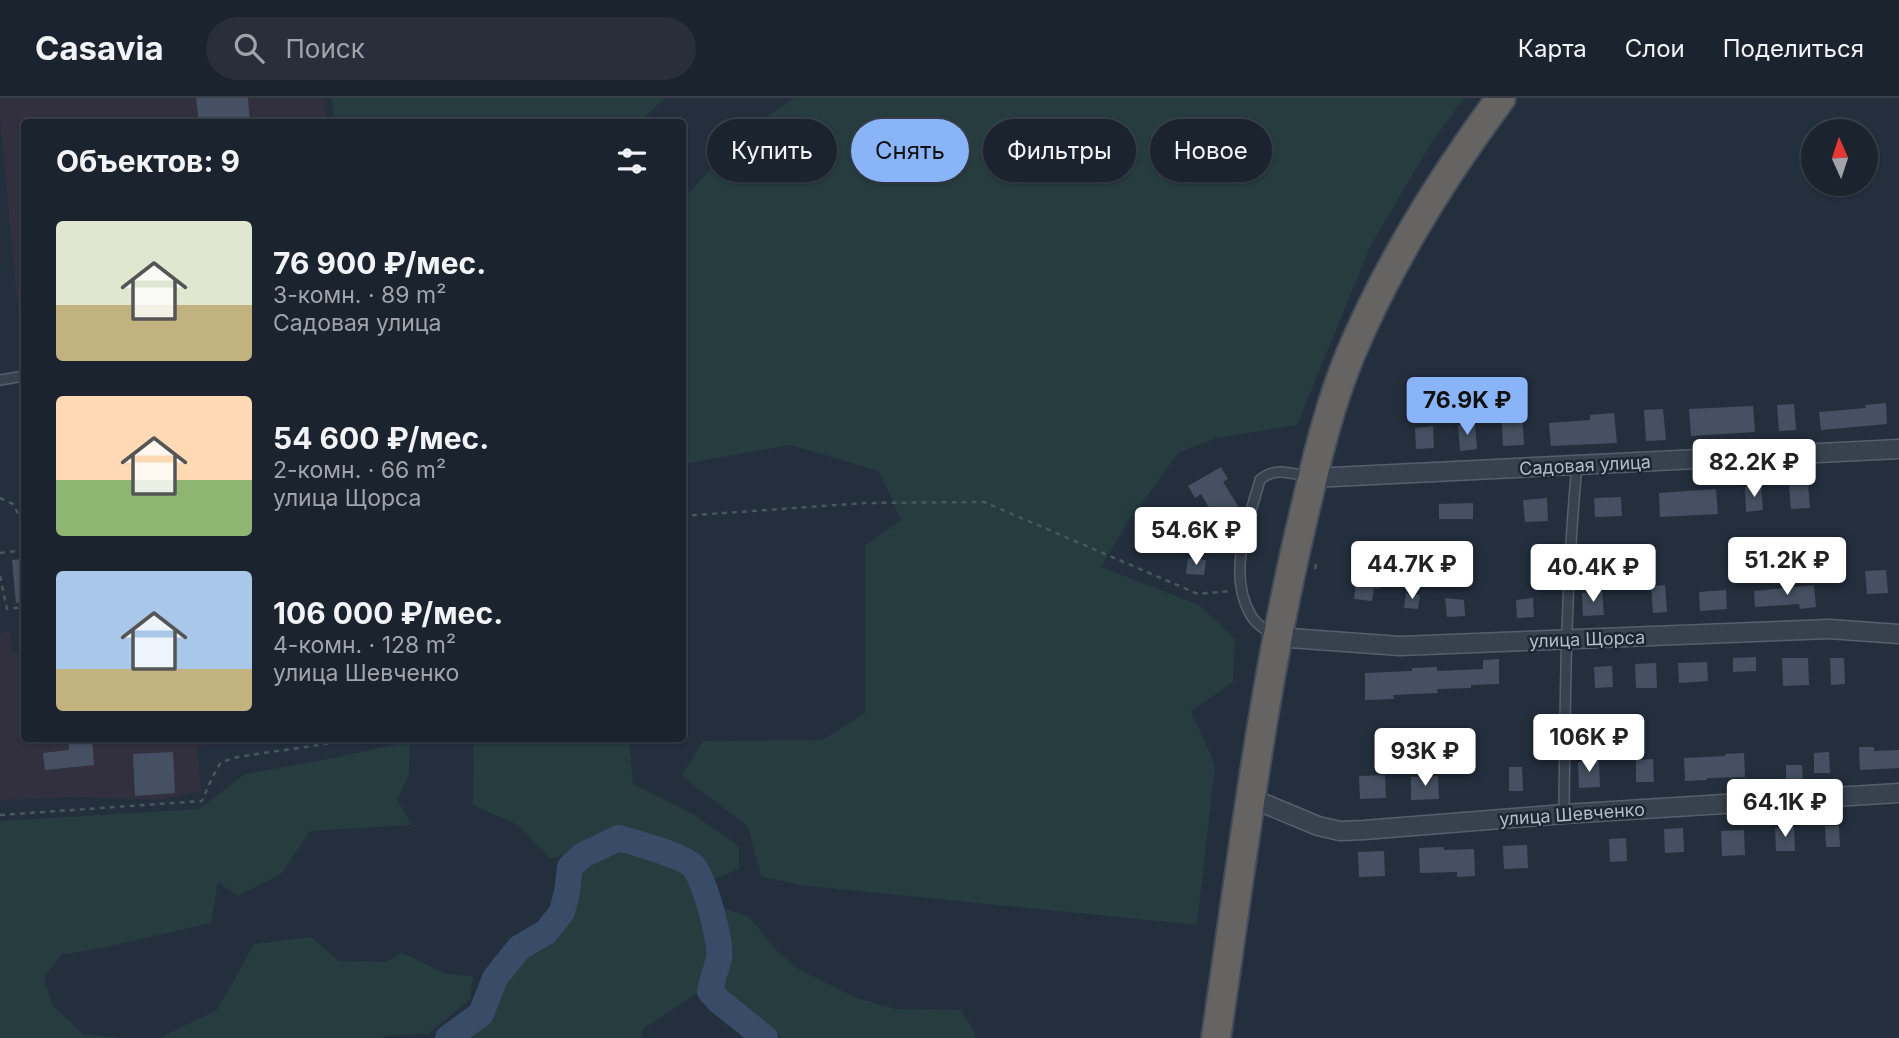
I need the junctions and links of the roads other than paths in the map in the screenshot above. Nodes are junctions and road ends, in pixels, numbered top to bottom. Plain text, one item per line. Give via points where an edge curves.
1 (1501, 98) edge
2 (1517, 98) edge
3 (1468, 143) junction
4 (21, 376) edge
5 (0, 380) edge
6 (1899, 449) edge
7 (1577, 465) junction
8 (1312, 478) junction
9 (1899, 634) edge
10 (1276, 637) junction
11 (1566, 640) junction
12 (1899, 793) edge
13 (1251, 798) junction
14 (1564, 814) junction
15 (1216, 1038) edge

1 - 3 highway
2 - 3 street
3 - 8 highway via 1416,226 1351,354
4 - 5 lane
6 - 7 street, Садовая улица
7 - 8 street, Садовая улица
7 - 11 lane
8 - 10 highway
8 - 10 lane via 1279,471 1260,480 1240,550 1240,590 1252,619
9 - 11 street, улица Щорса via 1829,629
10 - 11 street, улица Щорса via 1400,646
10 - 13 highway
11 - 14 lane
12 - 14 street, улица Шевченко
13 - 14 street, улица Шевченко via 1340,831
13 - 15 highway

